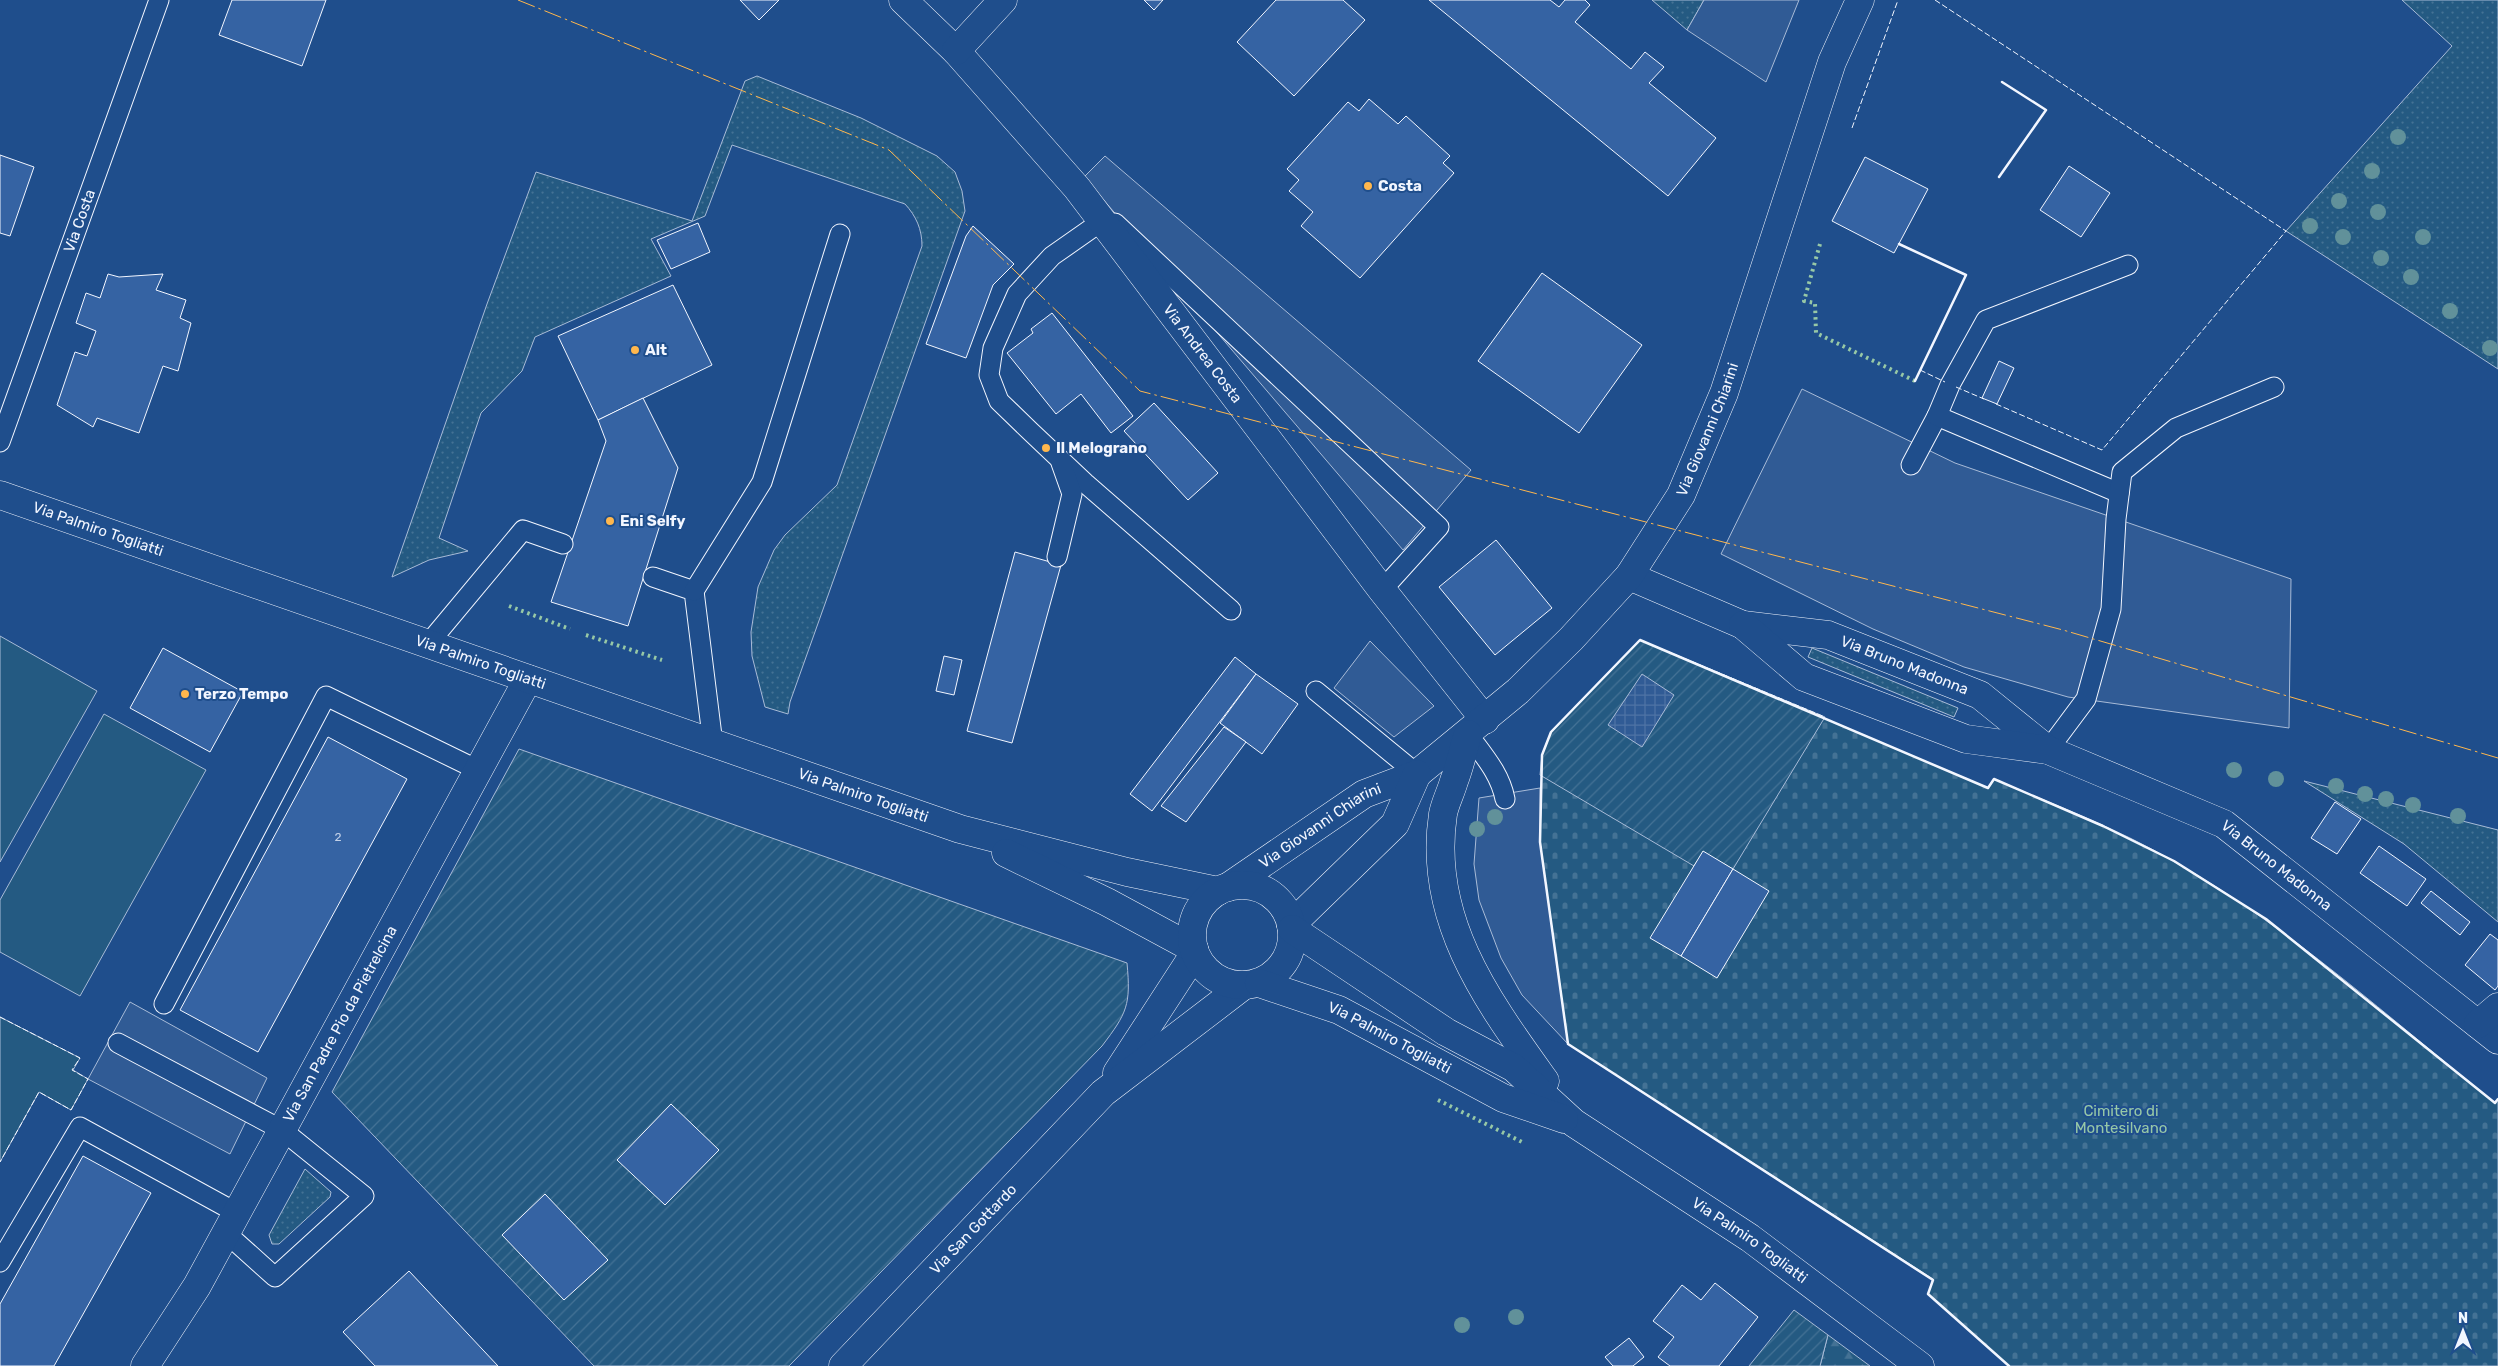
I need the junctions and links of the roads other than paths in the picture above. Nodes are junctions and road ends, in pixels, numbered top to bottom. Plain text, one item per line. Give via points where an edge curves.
1 (158, 0) edge
2 (903, 0) edge
3 (1003, 0) edge
4 (1860, 0) edge
5 (956, 51) junction
6 (1077, 188) junction
7 (1102, 221) junction
8 (840, 234) dead end
9 (2128, 265) dead end
10 (2274, 387) dead end
11 (1937, 416) junction
12 (0, 442) edge
13 (1060, 460) junction
14 (1911, 466) dead end
15 (2119, 493) junction
16 (0, 495) edge
17 (563, 544) dead end
18 (1057, 557) dead end
19 (1629, 576) junction
20 (653, 577) dead end
21 (1382, 590) junction
22 (694, 591) junction
23 (1231, 610) dead end
24 (1743, 625) junction
25 (428, 644) junction
26 (528, 679) junction
27 (1316, 691) dead end
28 (1477, 727) junction
29 (713, 744) junction
30 (2048, 750) junction
31 (478, 770) junction
32 (1417, 774) junction
33 (1505, 799) dead end
34 (960, 829) junction
35 (1223, 889) junction
36 (1292, 927) junction
37 (1194, 951) junction
38 (1251, 984) junction
39 (164, 1004) dead end
40 (2491, 1024) edge
41 (118, 1043) dead end
42 (1103, 1093) junction
43 (1574, 1123) junction
44 (282, 1130) junction
45 (232, 1223) junction
46 (0, 1262) edge
47 (145, 1366) edge
48 (843, 1366) edge
49 (1920, 1366) edge

1 - 12 lane, Via Costa
2 - 5 main road, Via Andrea Costa
3 - 5 main road
4 - 19 main road, Via Giovanni Chiarini via 1832,62 1724,393 1681,495
5 - 6 main road, Via Andrea Costa
6 - 7 main road, Via Andrea Costa
6 - 21 lane via 1439,527
7 - 13 lane via 1052,256 1018,294 993,348 989,375 999,401
7 - 21 main road, Via Andrea Costa
8 - 22 lane via 762,482
9 - 11 lane via 1986,320 1950,385
10 - 15 lane via 2176,428 2122,472
11 - 14 lane
11 - 15 lane
13 - 18 lane via 1072,494
13 - 23 lane
15 - 30 lane via 2111,609 2086,699
16 - 25 main road, Via Palmiro Togliatti
17 - 25 lane via 523,530
19 - 24 main road, Via Bruno Madonna
19 - 28 main road, Via Giovanni Chiarini via 1571,639
20 - 22 lane
21 - 28 main road, Via Andrea Costa
22 - 29 lane
24 - 30 main road, Via Bruno Madonna via 1804,677 1966,739
24 - 30 main road, Via Bruno Madonna via 1828,634 1980,695
25 - 26 main road, Via Palmiro Togliatti
26 - 29 main road, Via Palmiro Togliatti
26 - 31 main road, Via San Padre Pio da Pietrelcina
27 - 32 lane
28 - 32 main road, Via Giovanni Chiarini
28 - 33 lane via 1502,784
28 - 43 main road via 1444,811 1441,858 1448,906 1460,946 1490,1001
29 - 34 main road, Via Palmiro Togliatti
30 - 40 main road, Via Bruno Madonna via 2224,824
31 - 39 lane via 326,696
31 - 44 main road, Via San Padre Pio da Pietrelcina
32 - 35 main road, Via Giovanni Chiarini via 1364,794
32 - 36 main road, Via Giovanni Chiarini via 1396,824
34 - 35 main road, Via Palmiro Togliatti via 1127,872
34 - 37 main road, Via Palmiro Togliatti via 1107,902
35 - 36 main road via 1240,885 1263,889 1282,904
35 - 37 main road via 1205,902 1196,916
36 - 38 main road via 1288,956 1271,976
36 - 43 main road, Via Palmiro Togliatti via 1446,1032 1514,1068
37 - 38 main road via 1214,976 1228,984
37 - 42 main road, Via San Gottardo
38 - 42 main road, Via San Gottardo
38 - 43 main road, Via Palmiro Togliatti via 1339,1010 1503,1098
41 - 44 lane
42 - 48 main road, Via San Gottardo
43 - 49 main road, Via Palmiro Togliatti via 1750,1238
44 - 45 main road, Via San Padre Pio da Pietrelcina
44 - 45 lane via 364,1196 275,1277
45 - 46 lane via 80,1127
45 - 47 main road, Via San Padre Pio da Pietrelcina via 197,1286

